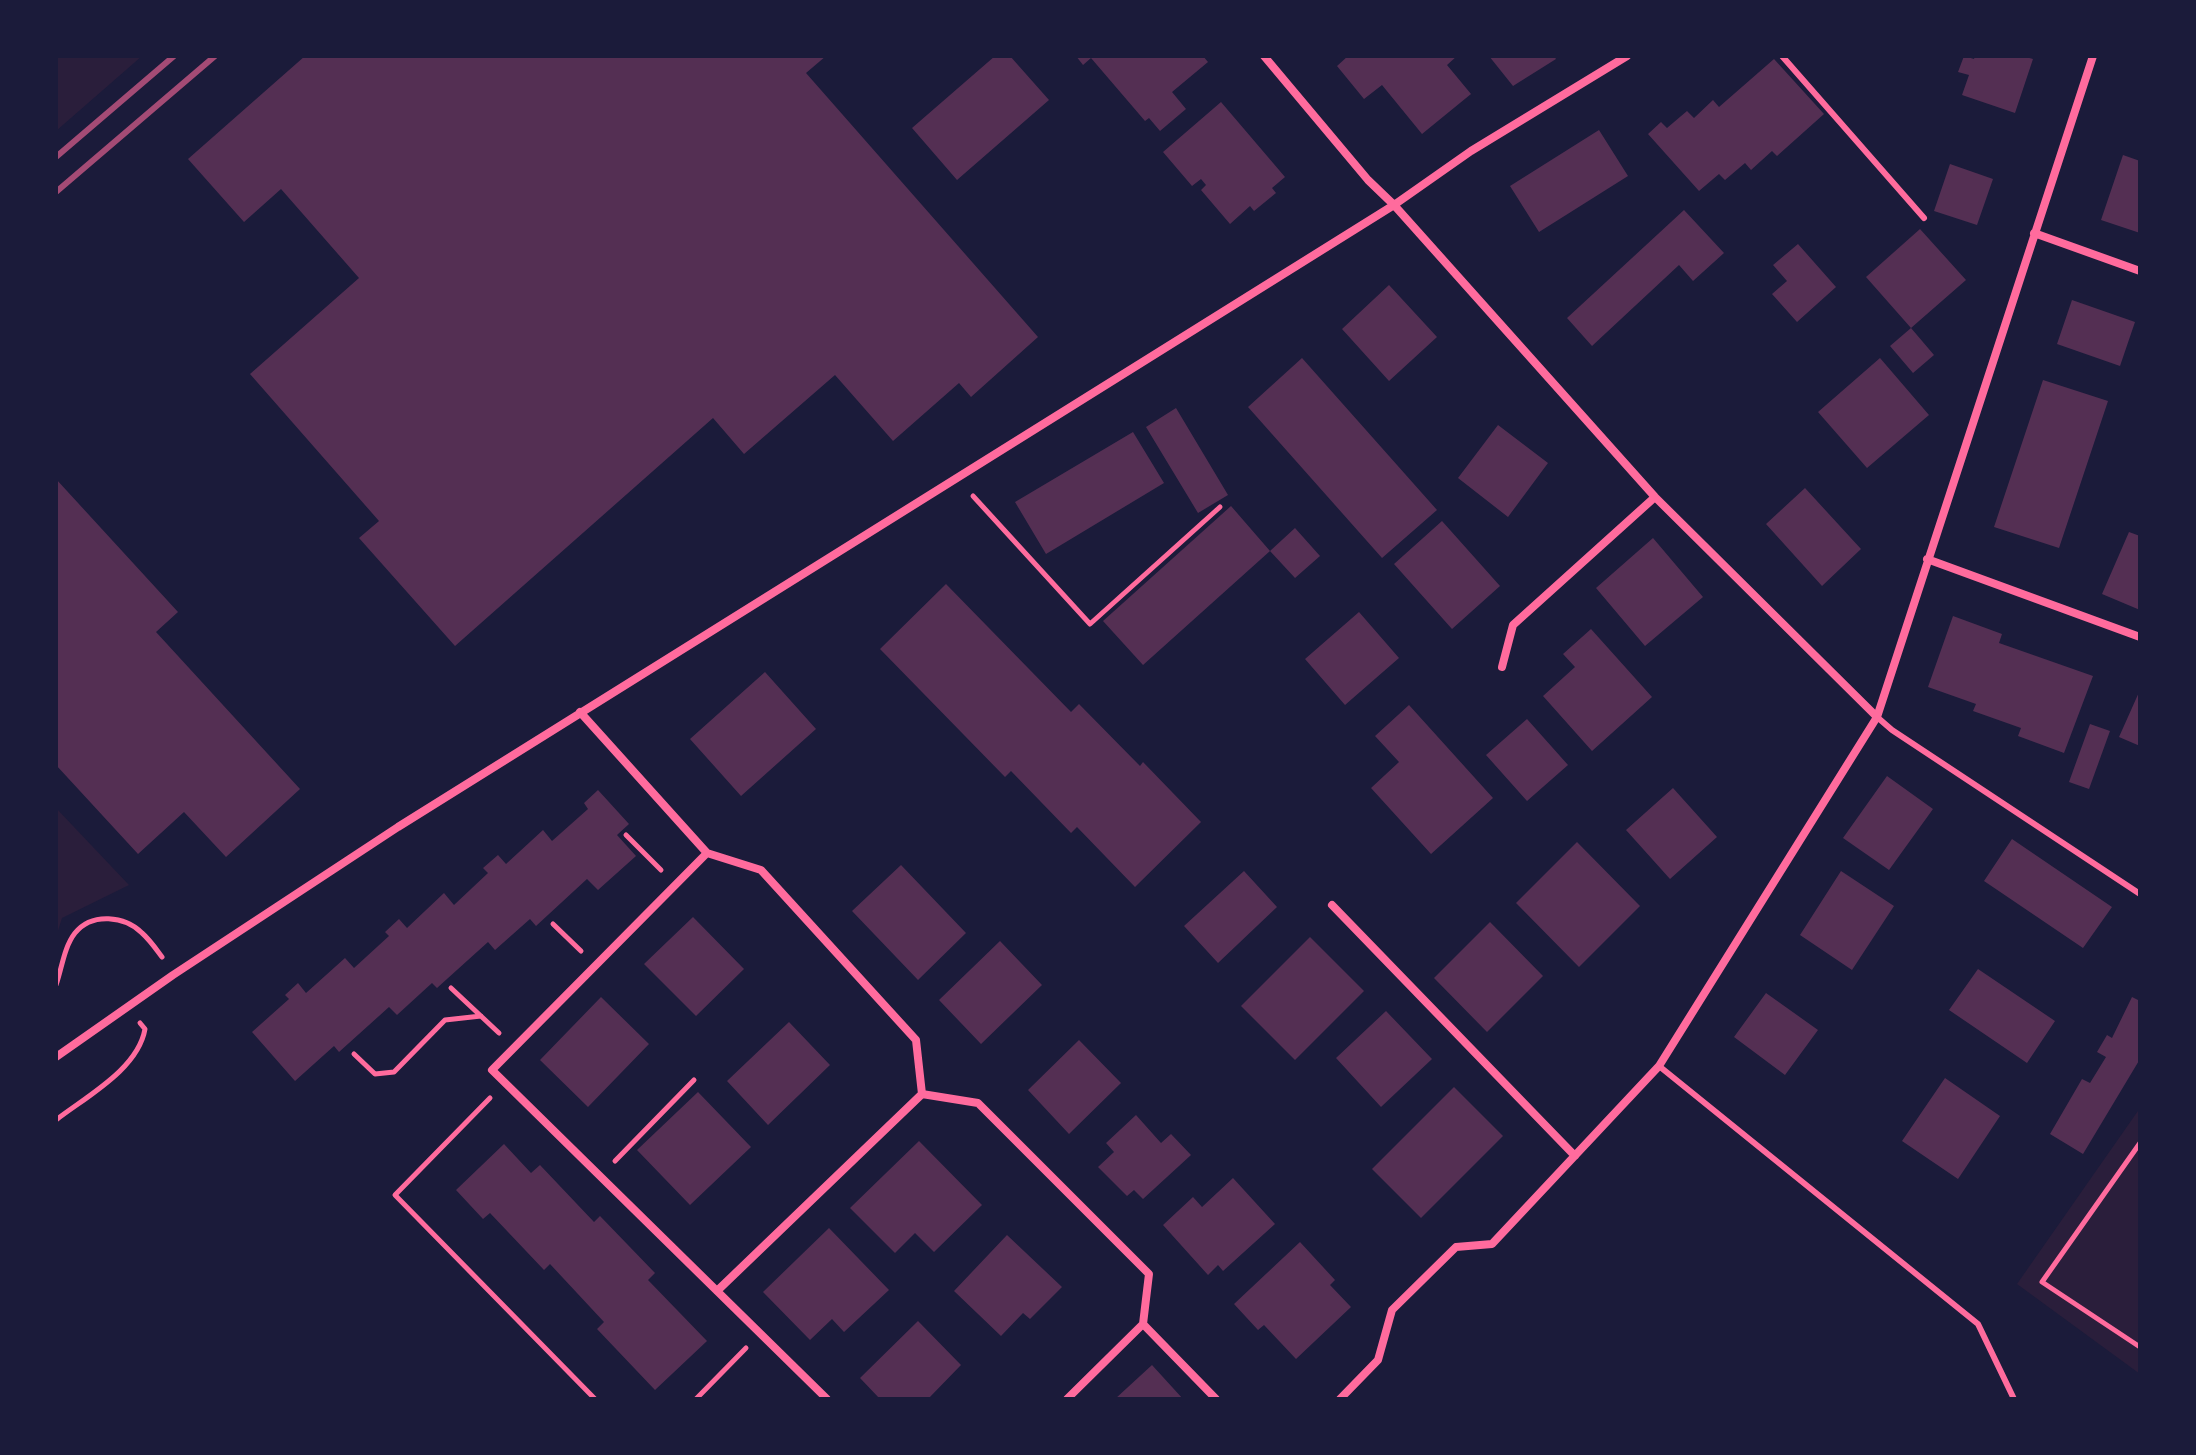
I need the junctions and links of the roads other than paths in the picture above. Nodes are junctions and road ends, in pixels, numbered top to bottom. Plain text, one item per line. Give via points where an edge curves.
1 (1264, 56) edge
2 (1627, 56) edge
3 (1782, 56) edge
4 (2093, 56) edge
5 (1394, 205) junction
6 (1924, 218) dead end
7 (2034, 233) junction
8 (2140, 271) edge
9 (1655, 497) junction
10 (1927, 559) junction
11 (2140, 637) edge
12 (1502, 667) dead end
13 (580, 712) junction
14 (1877, 717) junction
15 (707, 853) junction
16 (2140, 894) edge
17 (1332, 905) dead end
18 (56, 1057) edge
19 (1659, 1066) junction
20 (922, 1094) junction
21 (1575, 1156) junction
22 (717, 1291) junction
23 (1143, 1324) junction
24 (827, 1399) edge
25 (1067, 1399) edge
26 (1216, 1399) edge
27 (1340, 1399) edge
28 (2014, 1399) edge

1 - 5 street
2 - 5 street via 1471,151
3 - 6 lane
4 - 7 street
5 - 9 street
5 - 13 street
7 - 8 street
7 - 10 street
9 - 12 street via 1513,625
9 - 14 street
10 - 11 street
10 - 14 street
13 - 15 street
13 - 18 street via 173,975
14 - 16 lane
14 - 19 street
15 - 20 street via 761,870 916,1040
15 - 22 street via 492,1070
17 - 21 street
19 - 21 street
19 - 28 lane via 1978,1324
20 - 22 street
20 - 23 street via 978,1103 1149,1274
21 - 27 street via 1492,1244 1456,1247 1392,1310 1378,1360
22 - 24 street
23 - 25 street
23 - 26 street

